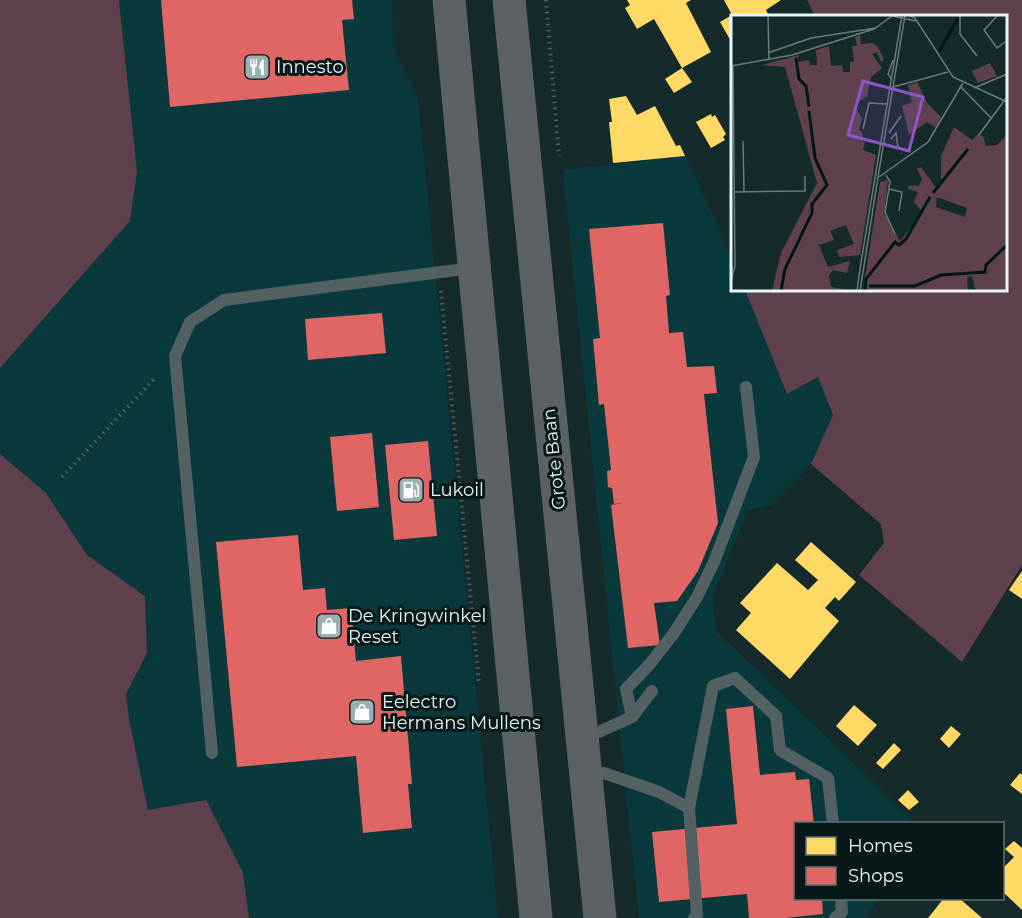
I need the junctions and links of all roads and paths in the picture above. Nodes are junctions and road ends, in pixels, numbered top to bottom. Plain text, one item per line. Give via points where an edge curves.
1 (449, 0) edge
2 (508, 0) edge
3 (473, 268) junction
4 (175, 356) junction
5 (746, 387) dead end
6 (62, 477) dead end
7 (652, 691) dead end
8 (632, 717) junction
9 (582, 739) junction
10 (212, 753) dead end
11 (586, 776) junction
12 (689, 807) junction
13 (833, 822) edge
14 (841, 900) edge
15 (697, 917) edge
16 (536, 918) edge
17 (600, 918) edge
18 (835, 918) edge

1 - 3 main road
2 - 9 main road, Grote Baan
3 - 4 lane via 224,300 190,322
3 - 16 main road
4 - 6 path
4 - 10 lane
5 - 8 lane via 754,457 697,597 674,633 626,688
7 - 8 lane
8 - 9 lane
9 - 11 main road, Grote Baan
11 - 12 lane via 604,773
11 - 17 main road, Grote Baan
12 - 13 lane via 713,686 735,678 776,716 780,750 828,778
12 - 15 lane
14 - 18 lane via 842,912

